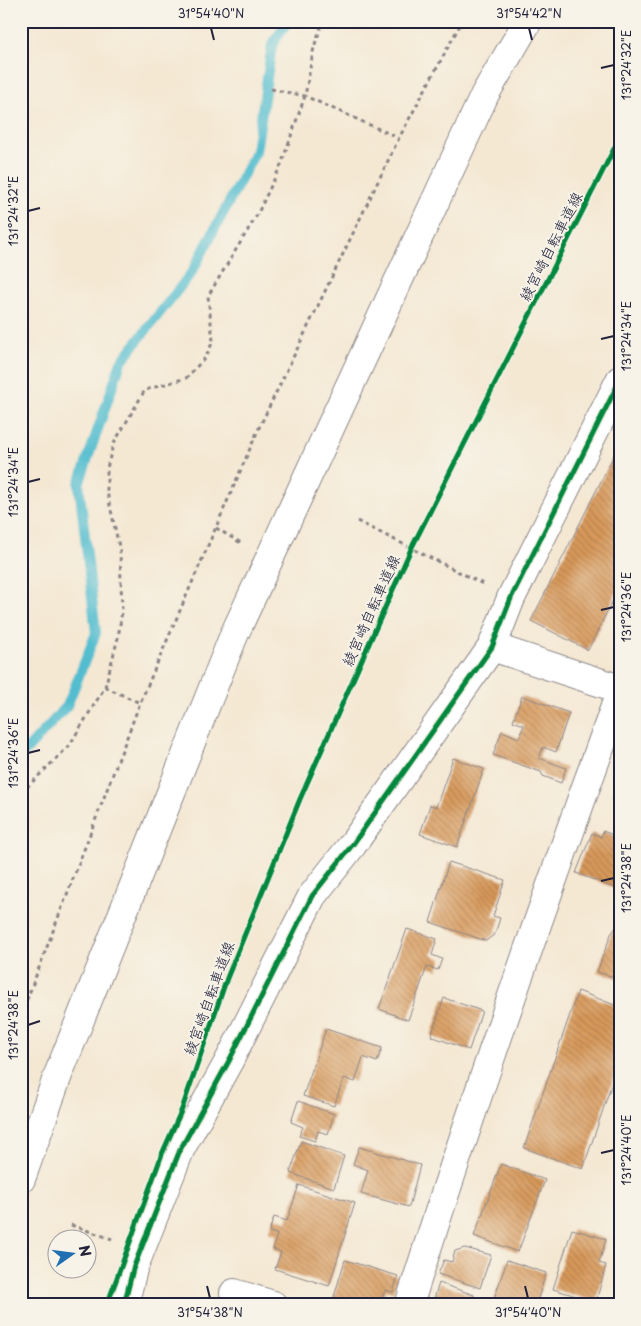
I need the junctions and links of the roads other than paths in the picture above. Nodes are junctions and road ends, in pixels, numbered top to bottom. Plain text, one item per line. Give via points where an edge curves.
1 (528, 21) edge
2 (620, 380) edge
3 (492, 647) junction
4 (620, 691) edge
5 (21, 1179) edge
6 (234, 1294) dead end
7 (124, 1305) edge
8 (273, 1305) edge
9 (409, 1305) edge

1 - 5 street via 485,94 234,635 66,1056
2 - 3 street via 511,598
3 - 4 street
3 - 7 street via 353,844 312,896 180,1150 133,1270
4 - 9 street via 480,1083
6 - 8 street

